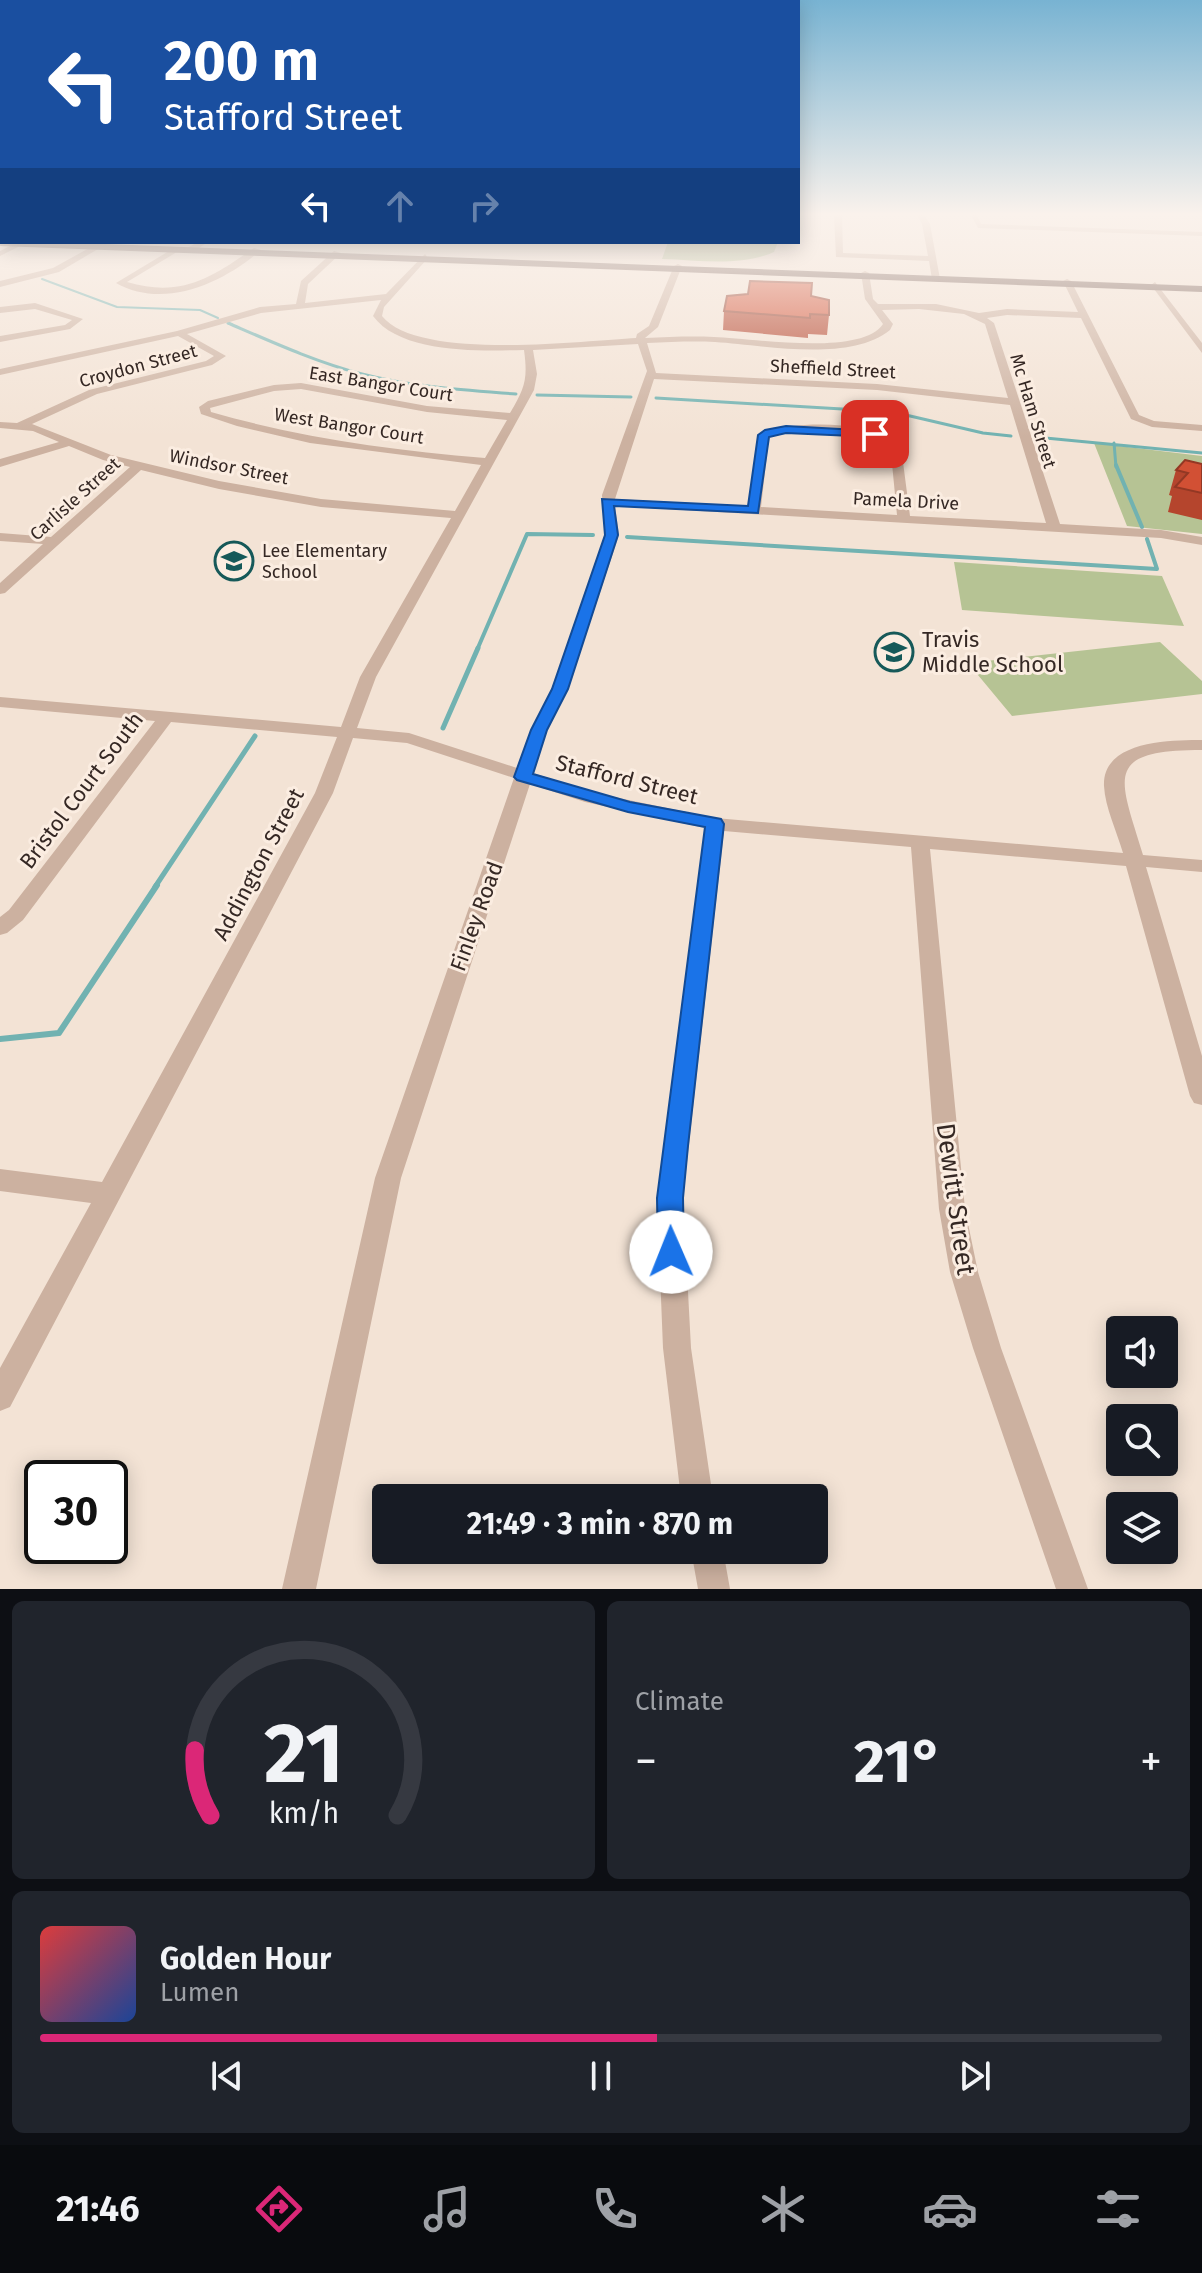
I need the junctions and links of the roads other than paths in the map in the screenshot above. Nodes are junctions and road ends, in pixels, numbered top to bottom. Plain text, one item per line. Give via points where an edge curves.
1 (150, 289) edge
2 (184, 289) edge
3 (303, 289) edge
4 (396, 289) edge
5 (669, 289) edge
6 (867, 289) edge
7 (1071, 289) edge
8 (1158, 289) edge
9 (390, 296) junction
10 (300, 304) junction
11 (876, 307) junction
12 (0, 310) edge
13 (1084, 315) junction
14 (979, 316) junction
15 (179, 333) junction
16 (0, 339) edge
17 (643, 341) junction
18 (528, 346) junction
19 (1202, 350) edge
20 (0, 372) edge
21 (651, 376) junction
22 (1013, 402) junction
23 (206, 414) joint
24 (514, 417) junction
25 (0, 425) edge
26 (20, 426) junction
27 (1198, 428) edge
28 (67, 443) junction
29 (489, 462) junction
30 (0, 463) edge
31 (138, 466) junction
32 (607, 502) junction
33 (754, 510) junction
34 (459, 515) junction
35 (904, 519) junction
36 (1054, 527) junction
37 (0, 537) edge
38 (55, 541) junction
39 (1202, 541) edge
40 (0, 590) edge
41 (1, 703) edge
42 (167, 716) junction
43 (347, 733) junction
44 (1202, 745) edge
45 (523, 777) junction
46 (715, 824) junction
47 (920, 842) junction
48 (1134, 860) junction
49 (1202, 866) edge
50 (0, 928) edge
51 (1202, 1096) edge
52 (0, 1180) edge
53 (109, 1194) junction
54 (0, 1397) edge
55 (695, 1484) edge
56 (710, 1564) edge
57 (299, 1589) edge
58 (714, 1589) edge
59 (1072, 1589) edge

1 - 2 street
3 - 10 street
4 - 9 street
5 - 17 street via 653,327 640,336
6 - 11 street
7 - 13 street
8 - 19 street
9 - 10 street
9 - 18 street via 377,316 402,334 450,344
10 - 15 street
11 - 14 street
11 - 17 street via 887,328 853,342
12 - 16 street via 44,308 77,322
13 - 14 street
13 - 27 street via 1135,417
14 - 22 street, Mc Ham Street via 989,323
15 - 20 street
15 - 26 street, Croydon Street via 221,356 93,392
17 - 18 street
17 - 21 street
18 - 24 street, Addington Street via 531,384
21 - 22 street, Sheffield Street via 877,387
21 - 32 street, Finley Road
22 - 36 street, Mc Ham Street
23 - 24 street, East Bangor Court via 204,407 212,403 289,386
23 - 29 street, West Bangor Court via 295,438
24 - 29 street, Addington Street
25 - 26 street, Windsor Street
26 - 28 street, Windsor Street
28 - 30 street
28 - 31 street, Windsor Street
29 - 34 street, Addington Street
31 - 34 street, Windsor Street via 294,499
31 - 38 street, Carlisle Street
32 - 33 street, Pamela Drive
32 - 45 street, Finley Road via 612,535 560,689
33 - 35 street, Pamela Drive
33 - 35 street via 764,435 803,430 896,441
34 - 43 street, Addington Street via 368,677
35 - 36 street, Pamela Drive
36 - 39 street, Pamela Drive
37 - 38 street
38 - 40 street, Carlisle Street
41 - 42 street, Stafford Street
42 - 43 street, Stafford Street
42 - 50 street, Bristol Court South via 16,915
43 - 45 street, Stafford Street via 425,741
43 - 53 street, Addington Street via 324,793
44 - 48 street via 1141,751 1114,776 1114,794
45 - 46 street, Stafford Street via 628,807
45 - 57 street, Finley Road via 388,1178
46 - 47 street, Stafford Street
46 - 55 street via 670,1198 684,1425
47 - 48 street, Stafford Street
47 - 59 street, Dewitt Street via 952,1209 964,1272
48 - 49 street, Stafford Street
48 - 51 street
52 - 53 street
53 - 54 street, Addington Street
56 - 58 street

